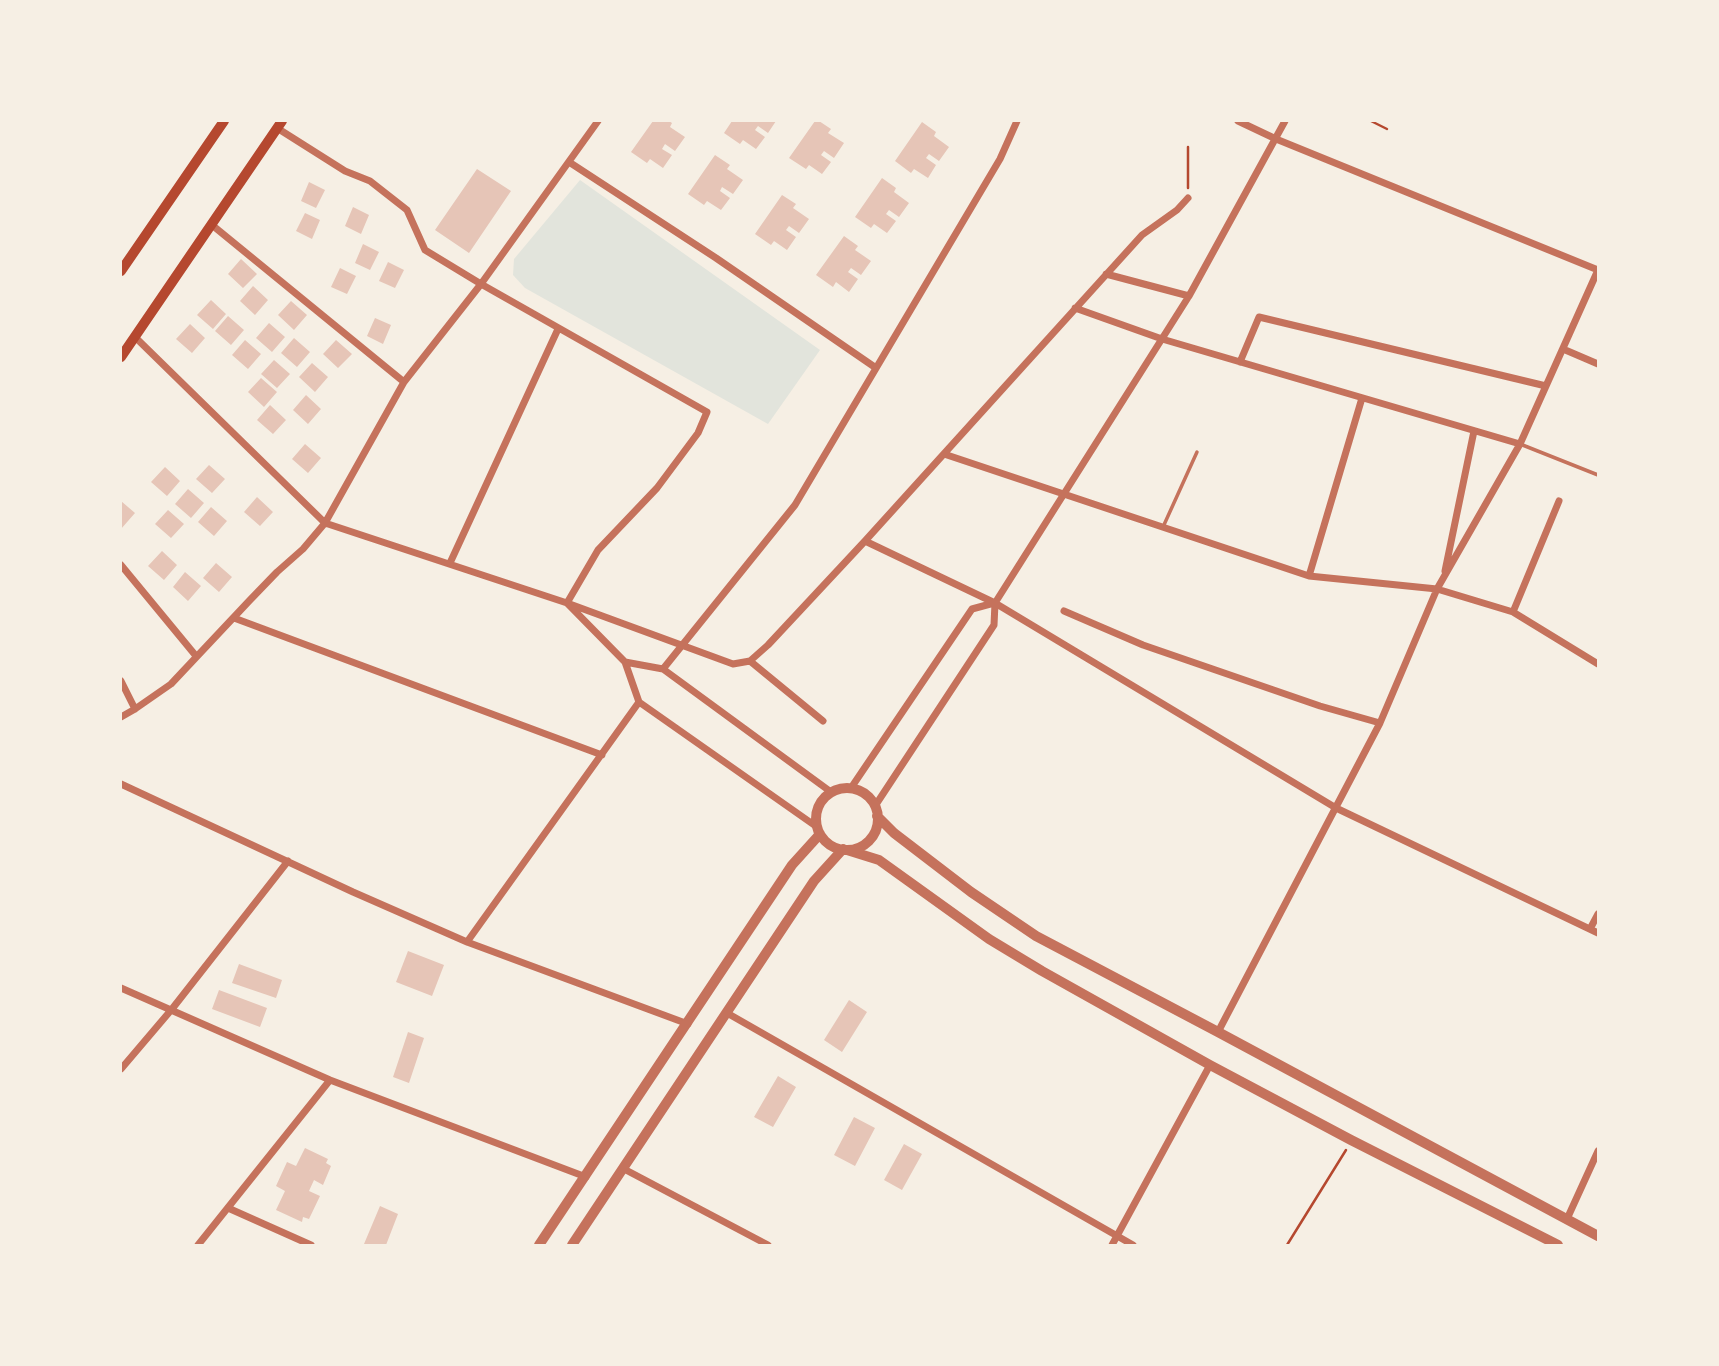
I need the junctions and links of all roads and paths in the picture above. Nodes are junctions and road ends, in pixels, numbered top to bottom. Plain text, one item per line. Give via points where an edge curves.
1 (224, 121) edge
2 (598, 121) edge
3 (1017, 121) edge
4 (1238, 121) edge
5 (1285, 121) edge
6 (1371, 121) edge
7 (280, 124) edge
8 (1387, 129) dead end
9 (1276, 139) junction
10 (1188, 147) dead end
11 (569, 162) junction
12 (1188, 198) joint
13 (212, 225) junction
14 (125, 258) edge
15 (1598, 270) edge
16 (121, 271) edge
17 (1106, 274) junction
18 (481, 284) junction
19 (1189, 296) junction
20 (1075, 309) junction
21 (558, 328) junction
22 (135, 337) junction
23 (1162, 339) junction
24 (1563, 349) junction
25 (121, 357) edge
26 (1240, 362) junction
27 (1598, 364) edge
28 (876, 368) junction
29 (404, 382) junction
30 (1546, 386) junction
31 (1362, 398) junction
32 (1474, 431) junction
33 (1520, 444) junction
34 (1197, 452) dead end
35 (944, 454) junction
36 (1598, 475) edge
37 (1064, 495) junction
38 (1559, 501) dead end
39 (325, 523) junction
40 (1163, 528) junction
41 (865, 541) junction
42 (450, 563) junction
43 (121, 565) edge
44 (1309, 576) junction
45 (1443, 578) junction
46 (1437, 589) junction
47 (567, 603) junction
48 (995, 603) junction
49 (1064, 611) dead end
50 (1513, 612) junction
51 (234, 618) junction
52 (683, 645) junction
53 (196, 656) junction
54 (750, 661) junction
55 (625, 662) junction
56 (1598, 664) edge
57 (663, 669) junction
58 (121, 681) edge
59 (639, 702) junction
60 (135, 709) junction
61 (121, 717) edge
62 (823, 720) dead end
63 (1380, 723) junction
64 (602, 755) junction
65 (121, 784) edge
66 (851, 788) junction
67 (831, 792) junction
68 (1336, 808) junction
69 (876, 811) junction
70 (818, 831) junction
71 (845, 850) junction
72 (288, 861) junction
73 (1598, 914) edge
74 (1594, 931) edge
75 (467, 942) junction
76 (121, 988) edge
77 (173, 1009) junction
78 (727, 1013) junction
79 (688, 1024) junction
80 (1218, 1032) junction
81 (1210, 1065) junction
82 (121, 1069) edge
83 (330, 1080) junction
84 (1351, 1140) junction
85 (1598, 1151) edge
86 (624, 1168) junction
87 (586, 1177) junction
88 (228, 1208) junction
89 (1567, 1219) junction
90 (1598, 1236) edge
91 (1116, 1237) junction
92 (1555, 1244) edge
93 (198, 1245) edge
94 (311, 1245) edge
95 (539, 1245) edge
96 (572, 1245) edge
97 (768, 1245) edge
98 (1112, 1245) edge
99 (1133, 1245) edge
100 (1287, 1245) edge

1 - 14 main road
2 - 11 street
3 - 28 street via 1000,159
4 - 9 street
5 - 9 street
6 - 8 path
7 - 13 main road
7 - 18 street via 407,210 425,250
9 - 15 street
9 - 19 street
10 - 12 path
11 - 18 street
11 - 28 street
12 - 17 street via 1142,235
13 - 22 main road
13 - 29 street
14 - 16 main road
15 - 24 street
17 - 19 street
17 - 20 street
18 - 21 street
18 - 29 street
19 - 23 street
20 - 23 street
20 - 35 street
21 - 42 street
21 - 47 street via 707,412 698,433 657,488 598,550
22 - 25 main road
22 - 39 street
23 - 26 street
23 - 37 street
24 - 27 street
24 - 30 street
26 - 30 street via 1259,317
26 - 31 street
28 - 52 street via 795,505
29 - 39 street
30 - 33 street
31 - 32 street
31 - 44 street
32 - 33 street
32 - 45 street
33 - 36 lane
33 - 45 street
34 - 40 lane
35 - 37 street
35 - 41 street
37 - 40 street
37 - 48 street
38 - 50 street
39 - 42 street
39 - 51 street
40 - 44 street
41 - 48 street
41 - 54 street
42 - 47 street
43 - 53 street
44 - 46 street
45 - 46 street
46 - 50 street
46 - 63 street
47 - 52 street
47 - 55 street
48 - 66 street via 972,609
48 - 68 street
48 - 69 street via 994,625
49 - 63 street via 1143,645
50 - 56 street
51 - 53 street
51 - 64 street
52 - 54 street via 733,664
52 - 57 street
53 - 60 street via 171,684
54 - 62 street
55 - 57 street
55 - 59 street
57 - 67 street
58 - 60 street
59 - 64 street
59 - 70 street
60 - 61 street
63 - 68 street
64 - 75 street
65 - 72 street
66 - 67 street
66 - 69 street via 869,797
67 - 70 street via 818,807
68 - 74 street
68 - 80 street
69 - 71 street via 873,836 857,848
69 - 80 street via 894,833 1035,936
70 - 71 street via 828,844
70 - 79 street
71 - 78 street via 814,881
71 - 81 street via 879,860 989,939
72 - 75 street
72 - 77 street
73 - 74 street
75 - 79 street
76 - 77 street
77 - 82 street
77 - 83 street
78 - 86 street
78 - 91 street
79 - 87 street
80 - 89 street
81 - 84 street
81 - 91 street
83 - 87 street
83 - 88 street
84 - 92 street
84 - 100 path
85 - 89 street
86 - 96 street
86 - 97 street
87 - 95 street
88 - 93 street
88 - 94 street
89 - 90 street
91 - 98 street
91 - 99 street

